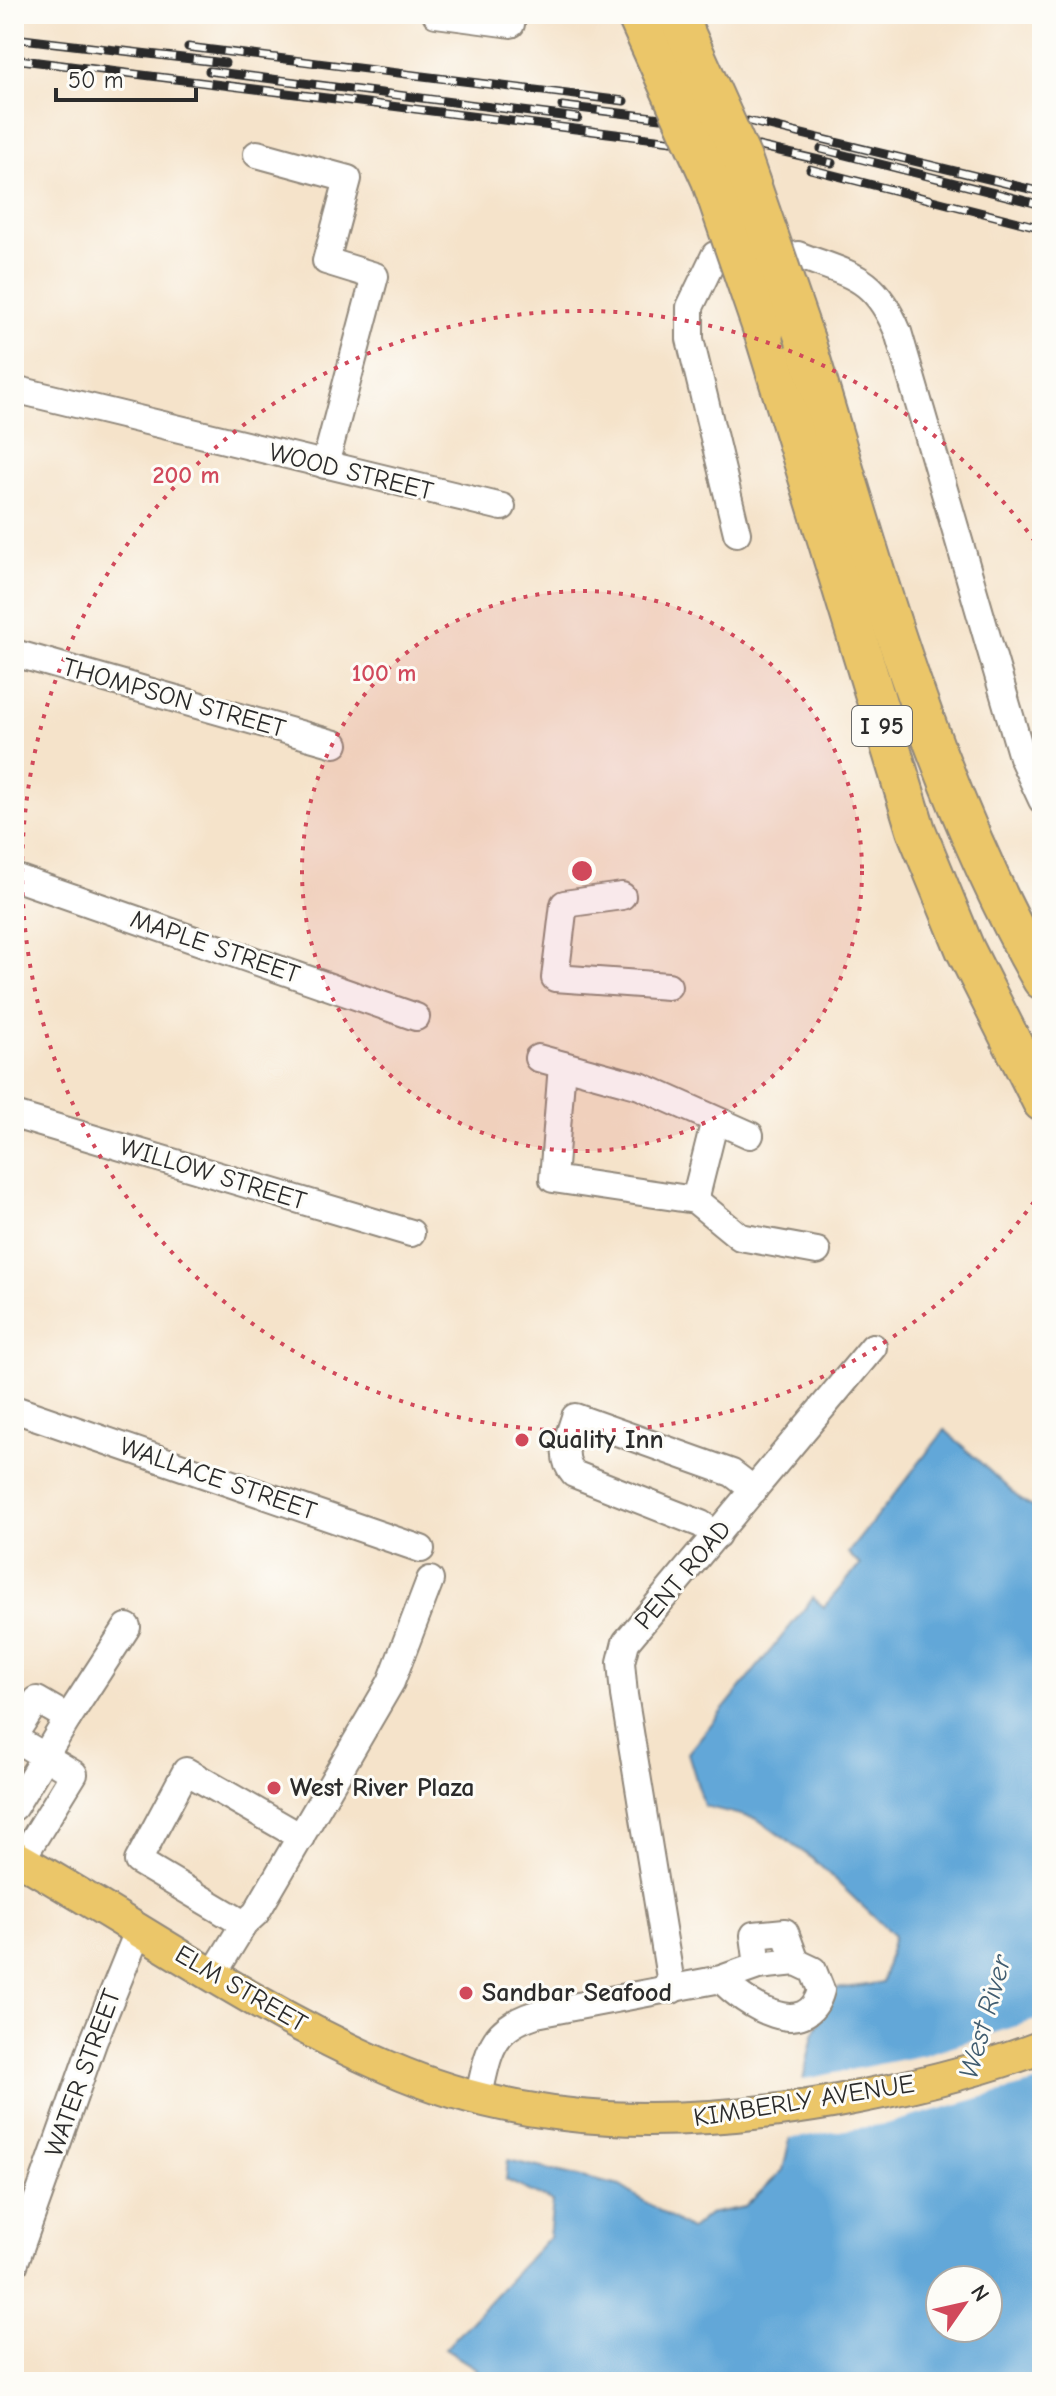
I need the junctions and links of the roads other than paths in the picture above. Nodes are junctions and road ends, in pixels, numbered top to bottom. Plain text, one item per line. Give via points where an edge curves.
1 (436, 14) edge
2 (636, 14) edge
3 (677, 14) edge
4 (511, 19) edge
5 (257, 154) dead end
6 (715, 255) dead end
7 (798, 255) dead end
8 (14, 389) edge
9 (325, 465) junction
10 (502, 507) dead end
11 (737, 533) dead end
12 (14, 653) edge
13 (335, 744) dead end
14 (1042, 800) edge
15 (14, 877) edge
16 (622, 896) dead end
17 (1042, 980) edge
18 (668, 986) dead end
19 (416, 1017) dead end
20 (1042, 1102) edge
21 (14, 1115) edge
22 (715, 1120) junction
23 (750, 1135) dead end
24 (695, 1200) junction
25 (411, 1233) dead end
26 (817, 1251) dead end
27 (873, 1347) dead end
28 (14, 1409) edge
29 (754, 1490) junction
30 (717, 1535) junction
31 (421, 1549) dead end
32 (430, 1580) dead end
33 (127, 1627) dead end
34 (68, 1718) junction
35 (14, 1736) edge
36 (45, 1757) junction
37 (14, 1807) edge
38 (301, 1837) junction
39 (17, 1858) edge
40 (244, 1924) junction
41 (139, 1929) junction
42 (214, 1973) junction
43 (721, 1979) junction
44 (672, 1990) junction
45 (1042, 2047) edge
46 (478, 2099) junction
47 (14, 2265) edge

1 - 4 street
2 - 20 highway, I 95, bridge via 711,180 764,334 916,830 965,949
3 - 17 highway, I 95, bridge via 743,161 935,752 988,878
5 - 9 street via 348,179 326,261 375,276
6 - 11 street via 690,307 690,339
7 - 14 street via 866,282 885,302 1022,757
8 - 9 street, WOOD STREET
9 - 10 street, WOOD STREET
12 - 13 street, THOMPSON STREET
15 - 19 street, MAPLE STREET
16 - 18 street via 564,904 555,978
21 - 25 street, WILLOW STREET
22 - 23 street
22 - 24 street
22 - 24 street via 640,1086 550,1061 553,1179
24 - 26 street via 740,1237
27 - 29 street, PENT ROAD
28 - 31 street, WALLACE STREET
29 - 30 street, PENT ROAD
29 - 30 street via 732,1473 575,1417 565,1457 574,1474
30 - 44 street, PENT ROAD via 626,1642 621,1662
32 - 38 street via 391,1682
33 - 34 street
34 - 35 street via 37,1700
34 - 36 street
35 - 36 street
36 - 37 street
36 - 39 street via 74,1774
38 - 40 street via 256,1913
38 - 40 street via 186,1771 138,1861
39 - 41 main road, ELM STREET
40 - 42 street
41 - 42 main road, ELM STREET
41 - 47 street, WATER STREET
42 - 46 main road, ELM STREET via 388,2068
43 - 43 street via 736,1996 783,2018 797,2018 821,1990 813,1970 796,1962 758,1966
43 - 44 street
44 - 46 street via 515,2020 493,2042
45 - 46 main road, KIMBERLY AVENUE via 922,2084 760,2113 605,2119 534,2112

